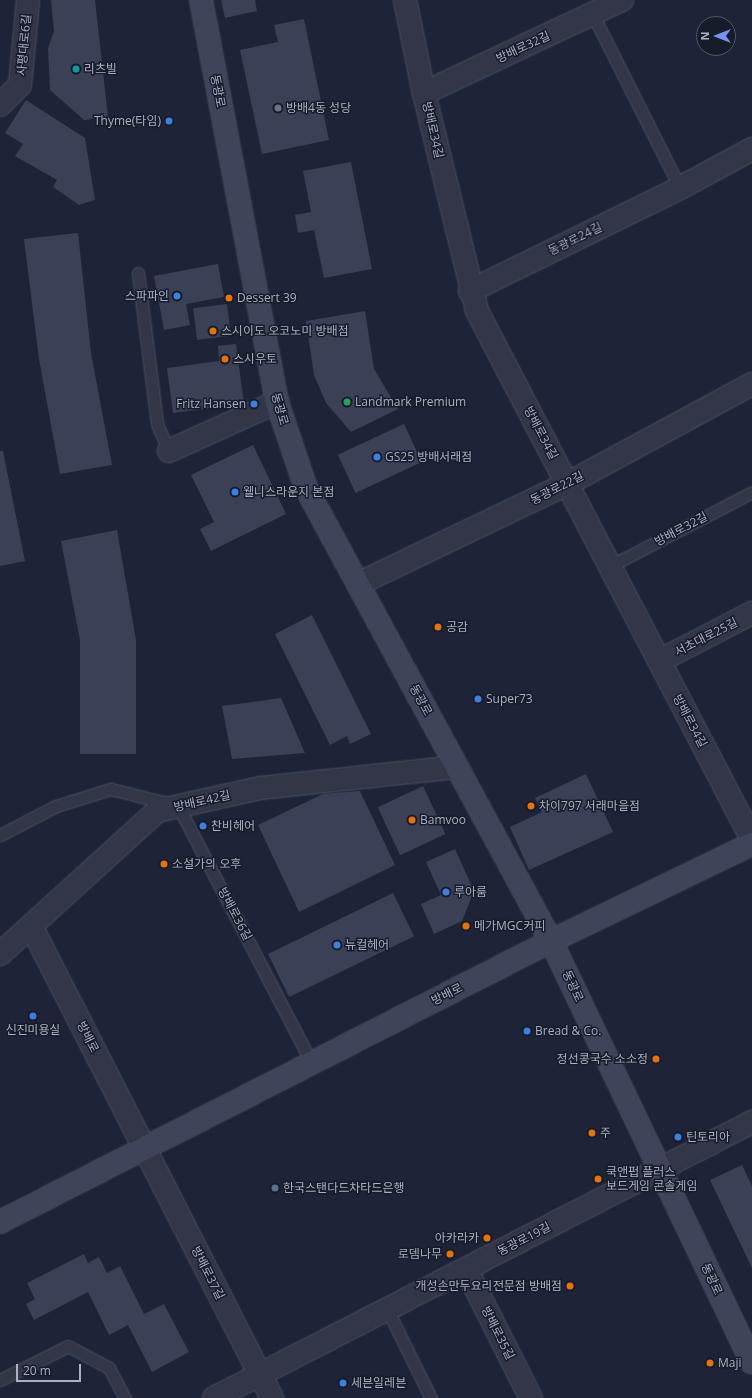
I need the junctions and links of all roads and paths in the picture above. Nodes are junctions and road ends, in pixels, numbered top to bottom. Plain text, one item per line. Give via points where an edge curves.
1 (28, 0) edge
2 (201, 0) edge
3 (405, 0) edge
4 (620, 1) edge
5 (593, 15) junction
6 (424, 92) junction
7 (0, 105) edge
8 (752, 149) edge
9 (680, 188) junction
10 (138, 273) dead end
11 (470, 291) junction
12 (752, 384) edge
13 (277, 402) junction
14 (170, 452) joint
15 (567, 484) junction
16 (752, 492) edge
17 (610, 566) junction
18 (358, 584) junction
19 (752, 613) edge
20 (659, 661) junction
21 (458, 768) junction
22 (178, 806) junction
23 (0, 835) edge
24 (752, 839) edge
25 (752, 844) edge
26 (31, 926) junction
27 (551, 941) junction
28 (0, 954) edge
29 (312, 1063) junction
30 (752, 1122) edge
31 (144, 1148) junction
32 (660, 1170) junction
33 (0, 1222) edge
34 (466, 1269) junction
35 (387, 1309) junction
36 (752, 1363) edge
37 (260, 1374) junction
38 (0, 1380) edge
39 (125, 1398) edge
40 (214, 1398) edge
41 (272, 1398) edge
42 (431, 1398) edge
43 (531, 1398) edge

1 - 7 street, 사평대로6길 via 20,85
2 - 13 street, 동광로
3 - 6 street, 방배로34길
4 - 5 street, 방배로32길
5 - 6 street, 방배로32길
5 - 9 lane
6 - 11 street, 방배로34길
8 - 9 street, 동광로24길
9 - 11 street, 동광로24길
10 - 14 lane via 157,424
11 - 15 street, 방배로34길 via 477,311
12 - 15 street, 동광로22길
13 - 14 street
13 - 18 street, 동광로 via 306,488
15 - 17 street, 방배로34길
15 - 18 street, 동광로22길
16 - 17 lane, 방배로32길
17 - 20 street, 방배로34길
18 - 21 street, 동광로
19 - 20 street, 서초대로25길
20 - 24 street, 방배로34길
21 - 22 street, 방배로42길 via 261,788
21 - 27 street, 동광로
22 - 23 lane via 111,789 56,806
22 - 26 street, 방배로42길 via 157,811
22 - 29 lane, 방배로36길
25 - 27 street, 방배로
26 - 28 street, 방배로42길
26 - 31 street, 방배로
27 - 29 street, 방배로
27 - 32 street, 동광로
29 - 31 street, 방배로
30 - 32 street, 동광로19길
31 - 33 street, 방배로
31 - 37 street, 방배로37길
32 - 34 street, 동광로19길
32 - 36 street, 동광로
34 - 35 street, 동광로19길
34 - 43 street, 방배로35길
35 - 37 street, 동광로19길
35 - 42 lane
37 - 40 street, 동광로19길
37 - 41 street, 방배로37길
38 - 39 lane via 68,1346 109,1368

